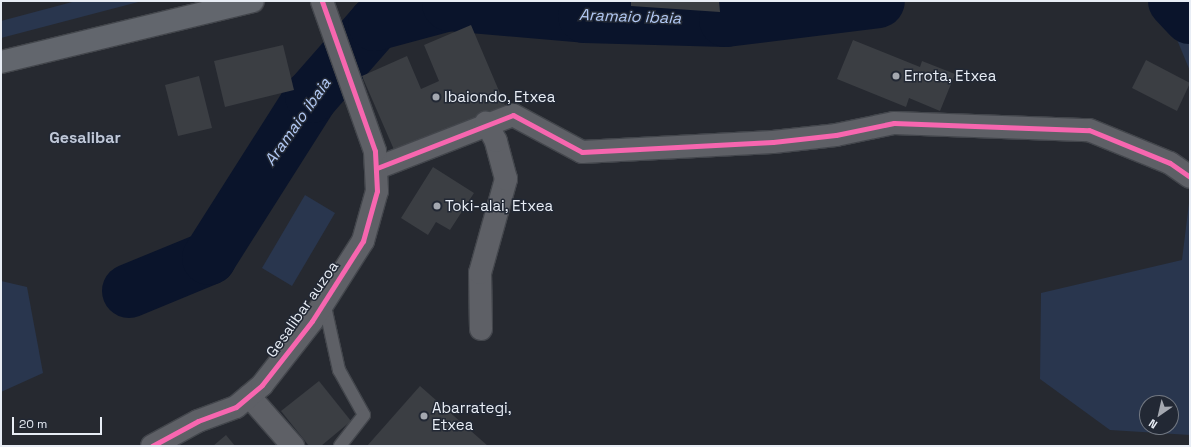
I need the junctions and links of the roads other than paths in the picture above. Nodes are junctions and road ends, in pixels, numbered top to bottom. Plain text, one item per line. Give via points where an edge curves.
1 (253, 1) edge
2 (322, 1) edge
3 (1, 62) edge
4 (486, 123) junction
5 (378, 168) junction
6 (1190, 177) edge
7 (324, 302) junction
8 (481, 328) dead end
9 (249, 396) junction
10 (152, 446) edge
11 (293, 446) edge
12 (340, 446) edge

1 - 3 main road
2 - 5 street, Gesalibar auzoa via 350,78
4 - 5 street
4 - 6 street via 514,115 582,152 773,142 836,135 894,123 1090,130 1170,163
4 - 8 street via 496,142 506,179 480,273
5 - 7 street, Gesalibar auzoa via 377,191 363,241
7 - 9 street, Gesalibar auzoa via 289,352
7 - 12 lane via 339,370 364,415
9 - 10 street, Gesalibar auzoa via 236,407 198,421
9 - 11 street

